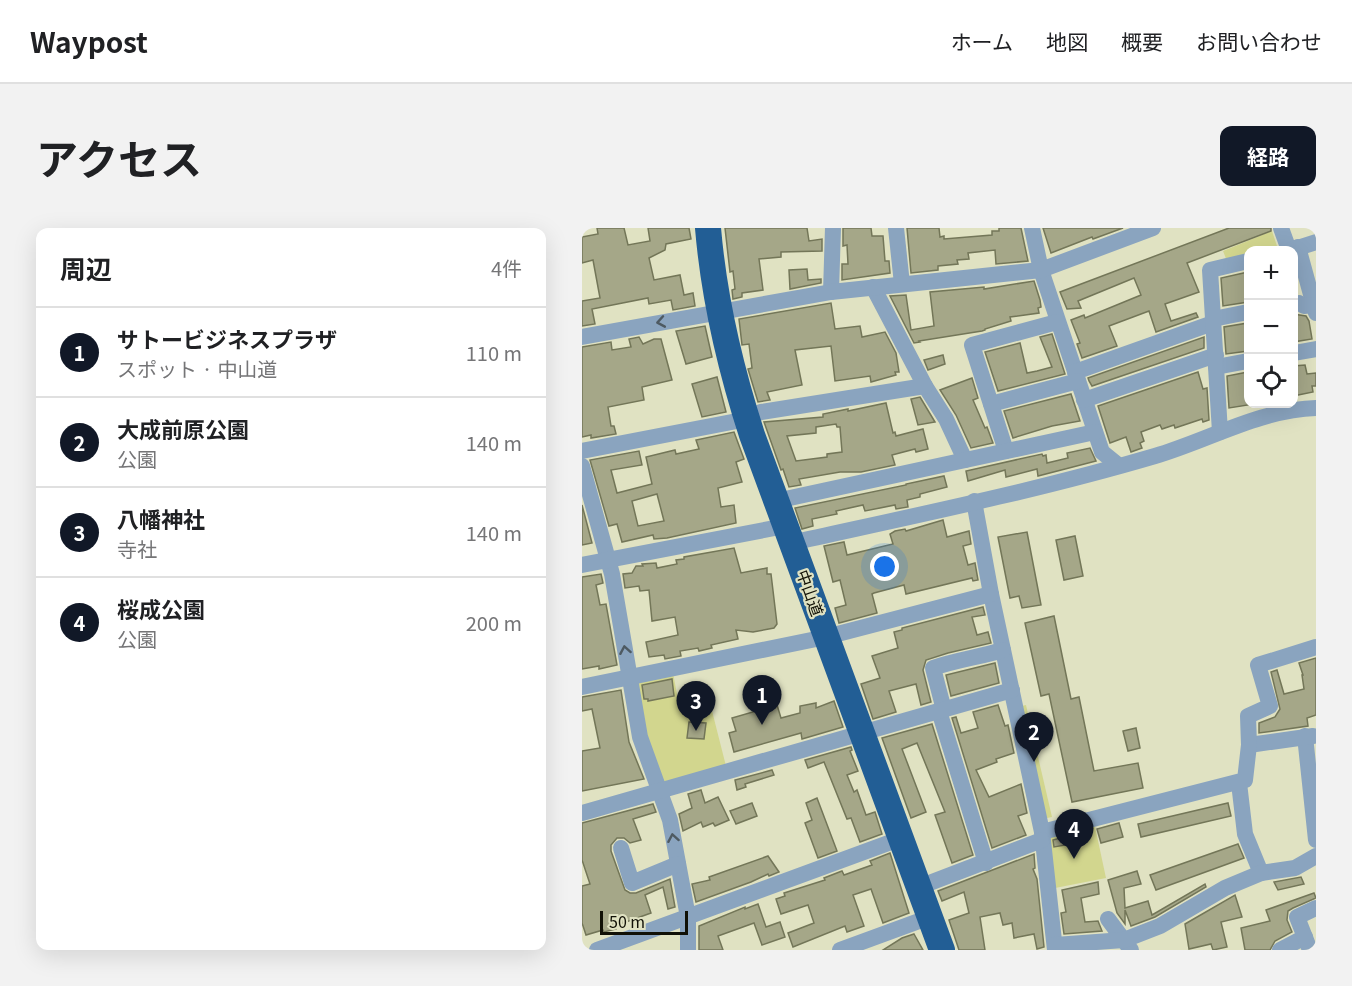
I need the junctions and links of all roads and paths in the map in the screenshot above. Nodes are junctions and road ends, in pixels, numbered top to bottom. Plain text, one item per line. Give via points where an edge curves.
1 (708, 228) edge
2 (832, 228) edge
3 (896, 228) edge
4 (1032, 228) edge
5 (1154, 228) edge
6 (1281, 228) edge
7 (1316, 242) edge
8 (1291, 246) edge
9 (1298, 247) edge
10 (1244, 262) edge
11 (1298, 263) edge
12 (1041, 270) junction
13 (902, 284) junction
14 (873, 287) junction
15 (831, 292) junction
16 (1298, 303) edge
17 (1315, 309) edge
18 (718, 312) junction
19 (1244, 313) edge
20 (1213, 321) junction
21 (1057, 322) junction
22 (582, 337) edge
23 (1316, 349) edge
24 (1298, 352) edge
25 (1216, 361) junction
26 (1244, 361) edge
27 (1076, 376) junction
28 (925, 386) junction
29 (1084, 400) junction
30 (991, 404) junction
31 (1316, 408) edge
32 (746, 418) junction
33 (1095, 432) junction
34 (1220, 432) junction
35 (582, 451) edge
36 (1006, 451) junction
37 (965, 460) junction
38 (582, 465) edge
39 (1118, 465) junction
40 (776, 501) junction
41 (974, 501) junction
42 (788, 535) junction
43 (609, 560) junction
44 (582, 565) edge
45 (991, 594) junction
46 (826, 638) junction
47 (1316, 647) edge
48 (1003, 650) junction
49 (630, 678) junction
50 (582, 687) edge
51 (1012, 690) junction
52 (942, 710) junction
53 (861, 732) junction
54 (1310, 736) edge
55 (1249, 745) junction
56 (1239, 783) junction
57 (659, 791) junction
58 (582, 813) edge
59 (1042, 836) junction
60 (902, 838) junction
61 (1316, 840) edge
62 (621, 848) dead end
63 (1316, 856) edge
64 (986, 863) junction
65 (678, 864) junction
66 (1261, 873) junction
67 (919, 887) junction
68 (1316, 908) edge
69 (688, 916) junction
70 (930, 917) junction
71 (1108, 919) dead end
72 (1307, 944) edge
73 (1127, 945) edge
74 (1055, 947) edge
75 (597, 950) edge
76 (688, 950) edge
77 (840, 950) edge
78 (942, 950) edge
79 (1280, 950) edge

1 - 18 highway, 中山道
2 - 15 street
3 - 13 street
4 - 12 street
5 - 12 street
6 - 8 street
7 - 9 street
10 - 20 street via 1210,270
11 - 17 street
12 - 13 street
12 - 21 street
13 - 14 street
14 - 15 street
14 - 28 street
15 - 18 street
16 - 17 street
18 -> 22 street
18 - 32 highway, 中山道
19 - 20 street
20 - 25 street
20 - 27 street
21 - 27 street
21 - 30 street via 972,345
23 - 24 street
25 - 26 street
25 - 29 street
25 - 34 street
27 - 29 street
27 - 30 street
28 - 32 street via 761,412
28 - 37 street
29 - 33 street
30 - 36 street
31 - 34 street via 1279,412
32 - 35 street
32 - 40 highway, 中山道
33 - 36 street
33 - 39 street via 1102,452
34 - 39 street
36 - 37 street
37 - 40 street
38 - 43 street
39 - 41 street
40 - 42 highway, 中山道
41 - 42 street
41 - 45 street
42 - 43 street
42 - 46 highway, 中山道
43 - 44 street
49 -> 43 street
45 - 46 street
45 - 48 street
46 - 49 street
46 - 53 highway, 中山道
47 - 55 street via 1258,665 1270,706 1248,716
48 - 51 street
48 - 52 street via 933,668
49 - 50 street
49 - 57 street via 640,737
51 - 52 street
51 - 59 street
52 - 53 street
52 - 64 street
53 - 57 street
53 - 60 highway, 中山道
54 - 55 street
54 - 61 street
55 - 56 street via 1245,780
56 - 59 street
56 - 66 street via 1245,834
57 - 58 street
65 -> 57 street via 670,820
59 - 64 street
59 - 74 street
60 - 67 highway, 中山道
60 - 69 street
62 - 65 street via 632,883
63 - 66 street via 1295,868
64 - 67 street
65 - 69 street
66 - 73 street via 1225,888
67 - 70 highway, 中山道
68 - 72 street via 1297,917
69 - 75 street
69 - 76 street
70 - 77 street
70 - 78 highway, 中山道
71 - 73 street
72 - 79 street
73 - 74 street

